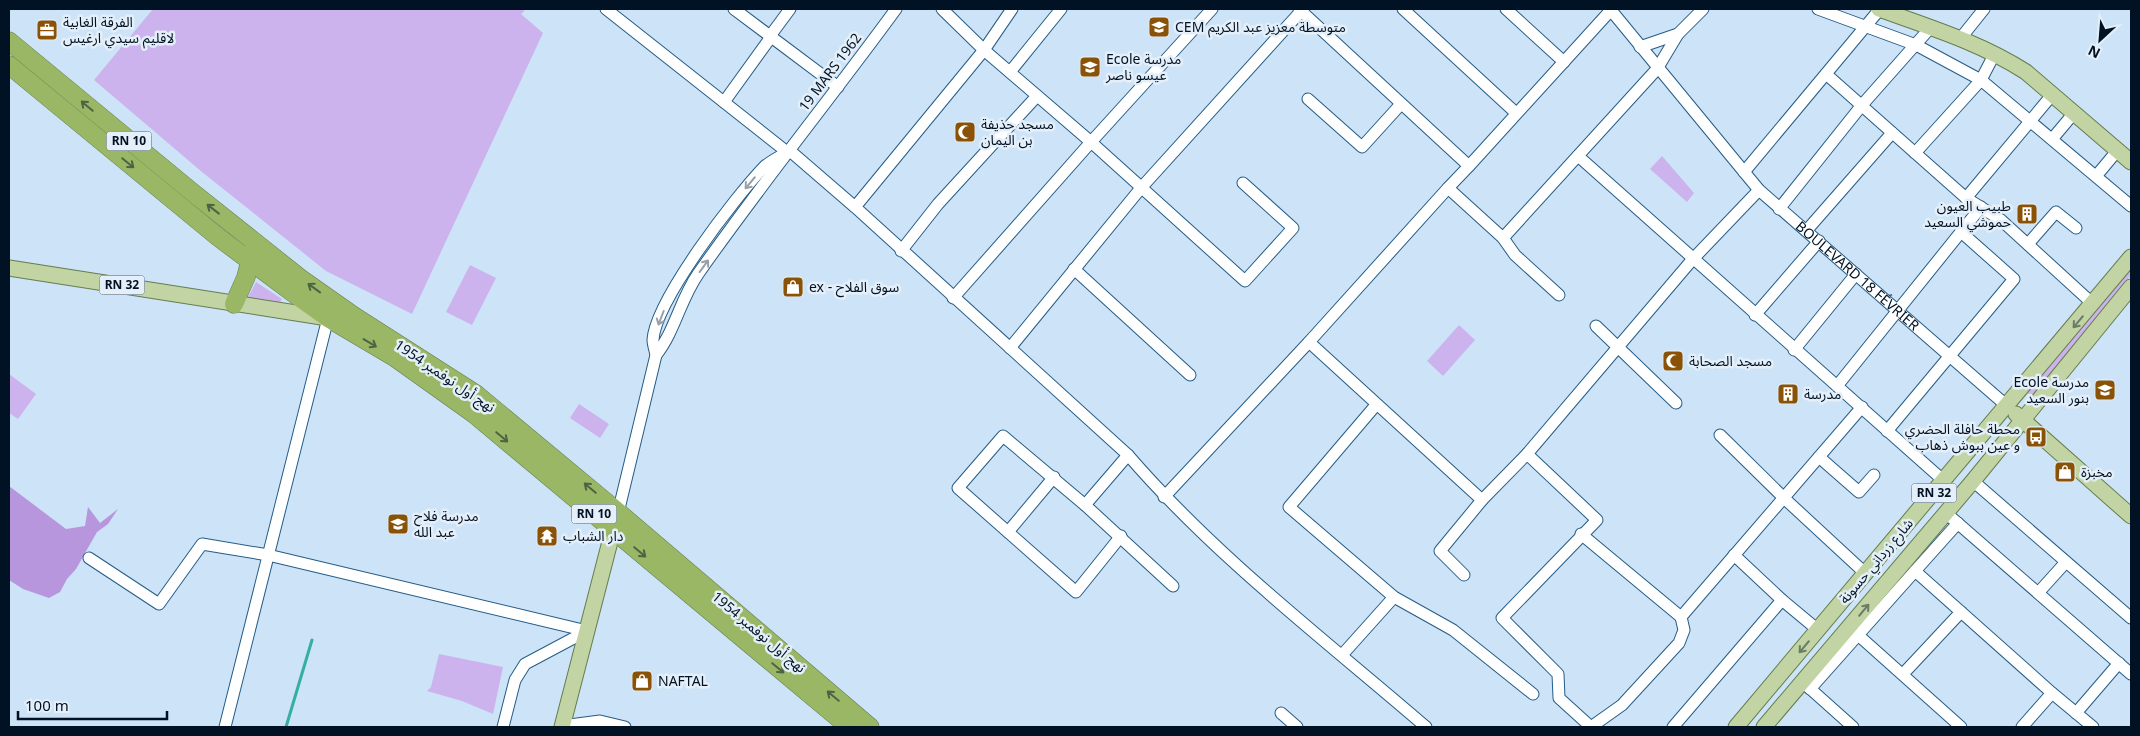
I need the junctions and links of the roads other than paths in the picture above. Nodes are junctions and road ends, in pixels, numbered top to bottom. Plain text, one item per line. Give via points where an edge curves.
1 (606, 9) edge
2 (790, 9) edge
3 (896, 9) edge
4 (942, 9) edge
5 (1012, 9) edge
6 (1061, 9) edge
7 (1212, 9) edge
8 (1301, 9) edge
9 (1403, 9) edge
10 (1506, 9) edge
11 (1610, 9) edge
12 (1703, 9) edge
13 (1818, 9) edge
14 (1880, 9) edge
15 (1984, 9) edge
16 (740, 11) edge
17 (1866, 26) junction
18 (1931, 27) junction
19 (1678, 34) junction
20 (771, 36) junction
21 (1960, 38) junction
22 (9, 41) edge
23 (1916, 45) junction
24 (1640, 46) junction
25 (984, 50) junction
26 (1995, 53) junction
27 (1564, 62) junction
28 (9, 65) edge
29 (1657, 69) junction
30 (1010, 72) junction
31 (1826, 74) junction
32 (1981, 80) junction
33 (838, 87) junction
34 (2052, 95) junction
35 (1037, 96) junction
36 (1308, 99) dead end
37 (724, 102) junction
38 (1401, 104) junction
39 (1862, 105) junction
40 (1516, 113) junction
41 (2074, 113) junction
42 (2030, 120) junction
43 (1892, 133) junction
44 (2053, 138) junction
45 (1091, 142) junction
46 (2117, 150) junction
47 (788, 151) junction
48 (1915, 154) junction
49 (1578, 156) junction
50 (2131, 162) edge
51 (1470, 166) junction
52 (1744, 172) junction
53 (2097, 175) junction
54 (1243, 183) dead end
55 (1141, 188) junction
56 (1448, 188) junction
57 (1759, 190) junction
58 (1966, 198) junction
59 (2131, 206) edge
60 (855, 207) junction
61 (1981, 207) junction
62 (1779, 209) junction
63 (2076, 228) dead end
64 (1807, 230) junction
65 (1961, 232) junction
66 (1502, 238) junction
67 (251, 239) junction
68 (1819, 241) junction
69 (2028, 244) junction
70 (232, 248) junction
71 (902, 251) junction
72 (2131, 257) edge
73 (1692, 260) junction
74 (251, 262) junction
75 (9, 268) edge
76 (1074, 269) junction
77 (1856, 274) junction
78 (2131, 287) edge
79 (1559, 295) dead end
80 (237, 297) junction
81 (953, 298) junction
82 (2093, 304) junction
83 (1897, 309) junction
84 (1755, 315) junction
85 (354, 316) junction
86 (328, 318) junction
87 (1596, 326) dead end
88 (1309, 342) junction
89 (1617, 347) junction
90 (1010, 348) junction
91 (1794, 350) junction
92 (1949, 357) junction
93 (1190, 374) dead end
94 (1837, 386) junction
95 (1676, 403) dead end
96 (1376, 405) junction
97 (2007, 406) junction
98 (1862, 407) junction
99 (2022, 420) junction
100 (1887, 430) junction
101 (1720, 435) dead end
102 (1527, 454) junction
103 (1128, 455) junction
104 (1819, 457) junction
105 (1874, 475) dead end
106 (1054, 477) junction
107 (1947, 477) junction
108 (1970, 484) junction
109 (1164, 497) junction
110 (1784, 499) junction
111 (1482, 500) junction
112 (1086, 505) junction
113 (618, 512) junction
114 (1946, 513) junction
115 (2131, 516) edge
116 (1958, 523) junction
117 (613, 530) junction
118 (1008, 532) junction
119 (1581, 534) junction
120 (1121, 536) junction
121 (268, 555) junction
122 (1734, 555) junction
123 (89, 558) dead end
124 (2066, 562) junction
125 (1914, 571) junction
126 (1464, 575) dead end
127 (1865, 575) junction
128 (681, 576) junction
129 (1173, 586) dead end
130 (1881, 590) junction
131 (2038, 593) junction
132 (1394, 597) junction
133 (1782, 600) junction
134 (1961, 612) junction
135 (1681, 617) junction
136 (2131, 618) edge
137 (1818, 630) junction
138 (586, 631) junction
139 (1858, 634) junction
140 (764, 647) junction
141 (1342, 655) junction
142 (2119, 662) junction
143 (1903, 674) junction
144 (2131, 674) edge
145 (1806, 686) junction
146 (1533, 694) dead end
147 (2052, 694) junction
148 (1281, 713) dead end
149 (2076, 713) junction
150 (600, 724) edge
151 (225, 727) edge
152 (503, 727) edge
153 (562, 727) edge
154 (625, 727) edge
155 (848, 727) edge
156 (870, 727) edge
157 (1297, 727) edge
158 (1426, 727) edge
159 (1591, 727) edge
160 (1673, 727) edge
161 (1736, 727) edge
162 (1764, 727) edge
163 (1853, 727) edge
164 (1961, 727) edge
165 (2022, 727) edge
166 (2093, 727) edge

1 - 37 street
2 - 20 street
3 - 33 street, 19 MARS 1962
4 - 25 street
5 - 25 street
6 - 30 street
7 - 45 street
8 - 38 street
8 - 55 street
9 - 40 street
10 - 27 street
11 - 24 street, BOULEVARD 18 FÉVRIER
11 - 27 street
12 - 19 street
13 - 17 street
14 - 17 street
14 - 18 main road
15 - 21 street
16 - 20 street
17 - 23 street
17 - 31 street
18 - 21 main road
18 - 23 street
19 - 24 street
19 - 29 street
20 - 33 street
20 - 37 street
21 - 26 main road
67 -> 22 highway, نهج أول نوفمبر 1954 / RN 10
23 - 32 street
23 - 39 street
24 - 29 street, BOULEVARD 18 FÉVRIER
25 - 30 street
25 - 60 street
26 - 32 street
26 - 34 main road via 2026,72
27 - 40 street
28 -> 70 highway, نهج أول نوفمبر 1954 / RN 10
29 - 49 street
29 - 52 street, BOULEVARD 18 FÉVRIER
30 - 35 street
31 - 39 street
31 - 52 street
32 - 42 street
32 - 48 street
33 - 47 street, 19 MARS 1962
34 - 41 main road
34 - 42 street
35 - 45 street
35 - 71 street via 938,204
36 - 38 street via 1362,147
37 - 47 street
38 - 51 street
39 - 43 street
39 - 62 street
40 - 51 street
41 - 44 street
41 - 46 main road
42 - 44 street
42 - 58 street
43 - 48 street
43 - 64 street
44 - 53 street
45 - 55 street
45 - 81 street
46 - 50 main road
46 - 53 street
47 - 60 street
47 - 113 street, 19 MARS 1962 via 693,282 656,355
48 - 58 street
49 - 66 street
49 - 73 street
51 - 56 street
52 - 57 street, BOULEVARD 18 FÉVRIER
53 - 59 street
54 - 55 street via 1293,228 1245,281
55 - 76 street
56 - 66 street
56 - 88 street
57 - 62 street, BOULEVARD 18 FÉVRIER
57 - 73 street
58 - 61 street
60 - 71 street
61 - 65 street
61 - 69 street
62 - 64 street, BOULEVARD 18 FÉVRIER
63 - 69 street via 2056,212
64 - 68 street, BOULEVARD 18 FÉVRIER
65 - 83 street
65 - 92 street via 2014,279
66 - 79 street via 1515,255
67 - 74 highway
85 -> 67 highway, نهج أول نوفمبر 1954 / RN 10
68 - 77 street, BOULEVARD 18 FÉVRIER
68 - 84 street
69 - 82 street
70 - 74 highway, نهج أول نوفمبر 1954 / RN 10
70 - 80 highway via 238,269
71 - 81 street
72 - 82 main road, شارع زرداني حسونة / RN 32
73 - 84 street
73 - 89 street
74 - 80 highway
74 - 86 highway, نهج أول نوفمبر 1954 / RN 10
75 - 80 main road, RN 32
76 - 90 street
76 - 93 street
77 - 83 street, BOULEVARD 18 FÉVRIER
77 - 91 street
78 - 99 main road, شارع زرداني حسونة / RN 32
80 - 86 main road, RN 32
81 - 90 street
82 -> 97 main road, شارع زرداني حسونة / RN 32
83 - 92 street, BOULEVARD 18 FÉVRIER
83 - 94 street
84 - 91 street
85 - 86 main road, RN 32
113 -> 85 highway, نهج أول نوفمبر 1954 / RN 10 via 476,394
86 -> 117 highway, نهج أول نوفمبر 1954 / RN 10 via 394,357 474,414
86 - 121 street
87 - 89 street
88 - 96 street
88 - 109 street
89 - 95 street
89 - 102 street
90 - 103 street
91 - 94 street
92 - 97 street, BOULEVARD 18 FÉVRIER
92 - 100 street
94 - 98 street
96 - 111 street
96 - 132 street via 1288,507
97 - 99 main road, BOULEVARD 18 FÉVRIER
97 - 107 main road, شارع زرداني حسونة / RN 32
98 - 100 street
98 - 104 street
99 - 108 main road, شارع زرداني حسونة / RN 32
99 - 115 main road, BOULEVARD 18 FÉVRIER
100 - 107 street
101 - 110 street
102 - 111 street
102 - 119 street via 1596,520
103 - 109 street
103 - 112 street
104 - 105 street via 1859,492
104 - 110 street
106 - 112 street
106 - 118 street
106 - 118 street via 1003,436 958,488
107 - 108 main road
107 - 127 main road, شارع زرداني حسونة / RN 32
108 - 114 main road, شارع زرداني حسونة / RN 32
108 - 124 street
109 - 141 street
110 - 122 street
110 - 127 street
111 - 126 street via 1440,551
112 - 120 street
113 - 117 street, 19 MARS 1962
113 - 128 highway, نهج أول نوفمبر 1954 / RN 10
114 - 116 street
114 - 130 main road, شارع زرداني حسونة / RN 32
116 - 125 street
116 - 131 street
117 -> 128 highway, نهج أول نوفمبر 1954 / RN 10
117 - 138 main road
118 - 120 street via 1076,592
119 - 135 street
119 - 159 street via 1502,618 1558,674 1560,698
120 - 129 street
121 - 123 street via 202,544 159,604
121 - 138 street
121 - 151 street
122 - 133 street
122 - 135 street
124 - 131 street
124 - 136 street
125 - 134 street
125 - 139 street
127 - 130 main road
127 - 137 main road, شارع زرداني حسونة / RN 32
128 - 140 highway, نهج أول نوفمبر 1954 / RN 10
145 -> 130 main road, شارع زرداني حسونة / RN 32
131 - 142 street
132 - 141 street
132 - 146 street via 1453,630
133 - 137 street
133 - 160 street
134 - 143 street
134 - 147 street
135 - 159 street via 1684,630 1679,643 1622,705
137 -> 161 main road, شارع زرداني حسونة / RN 32
138 - 152 street via 525,664 515,680
138 - 153 main road
139 - 143 street
139 - 145 street
140 -> 155 highway, نهج أول نوفمبر 1954 / RN 10
156 -> 140 highway, نهج أول نوفمبر 1954 / RN 10
141 - 158 street
142 - 144 street
142 - 149 street
143 - 164 street
145 - 162 main road, شارع زرداني حسونة / RN 32
145 - 163 street
147 - 149 street
147 - 165 street
148 - 157 street
149 - 166 street
150 - 153 street
150 - 154 street

